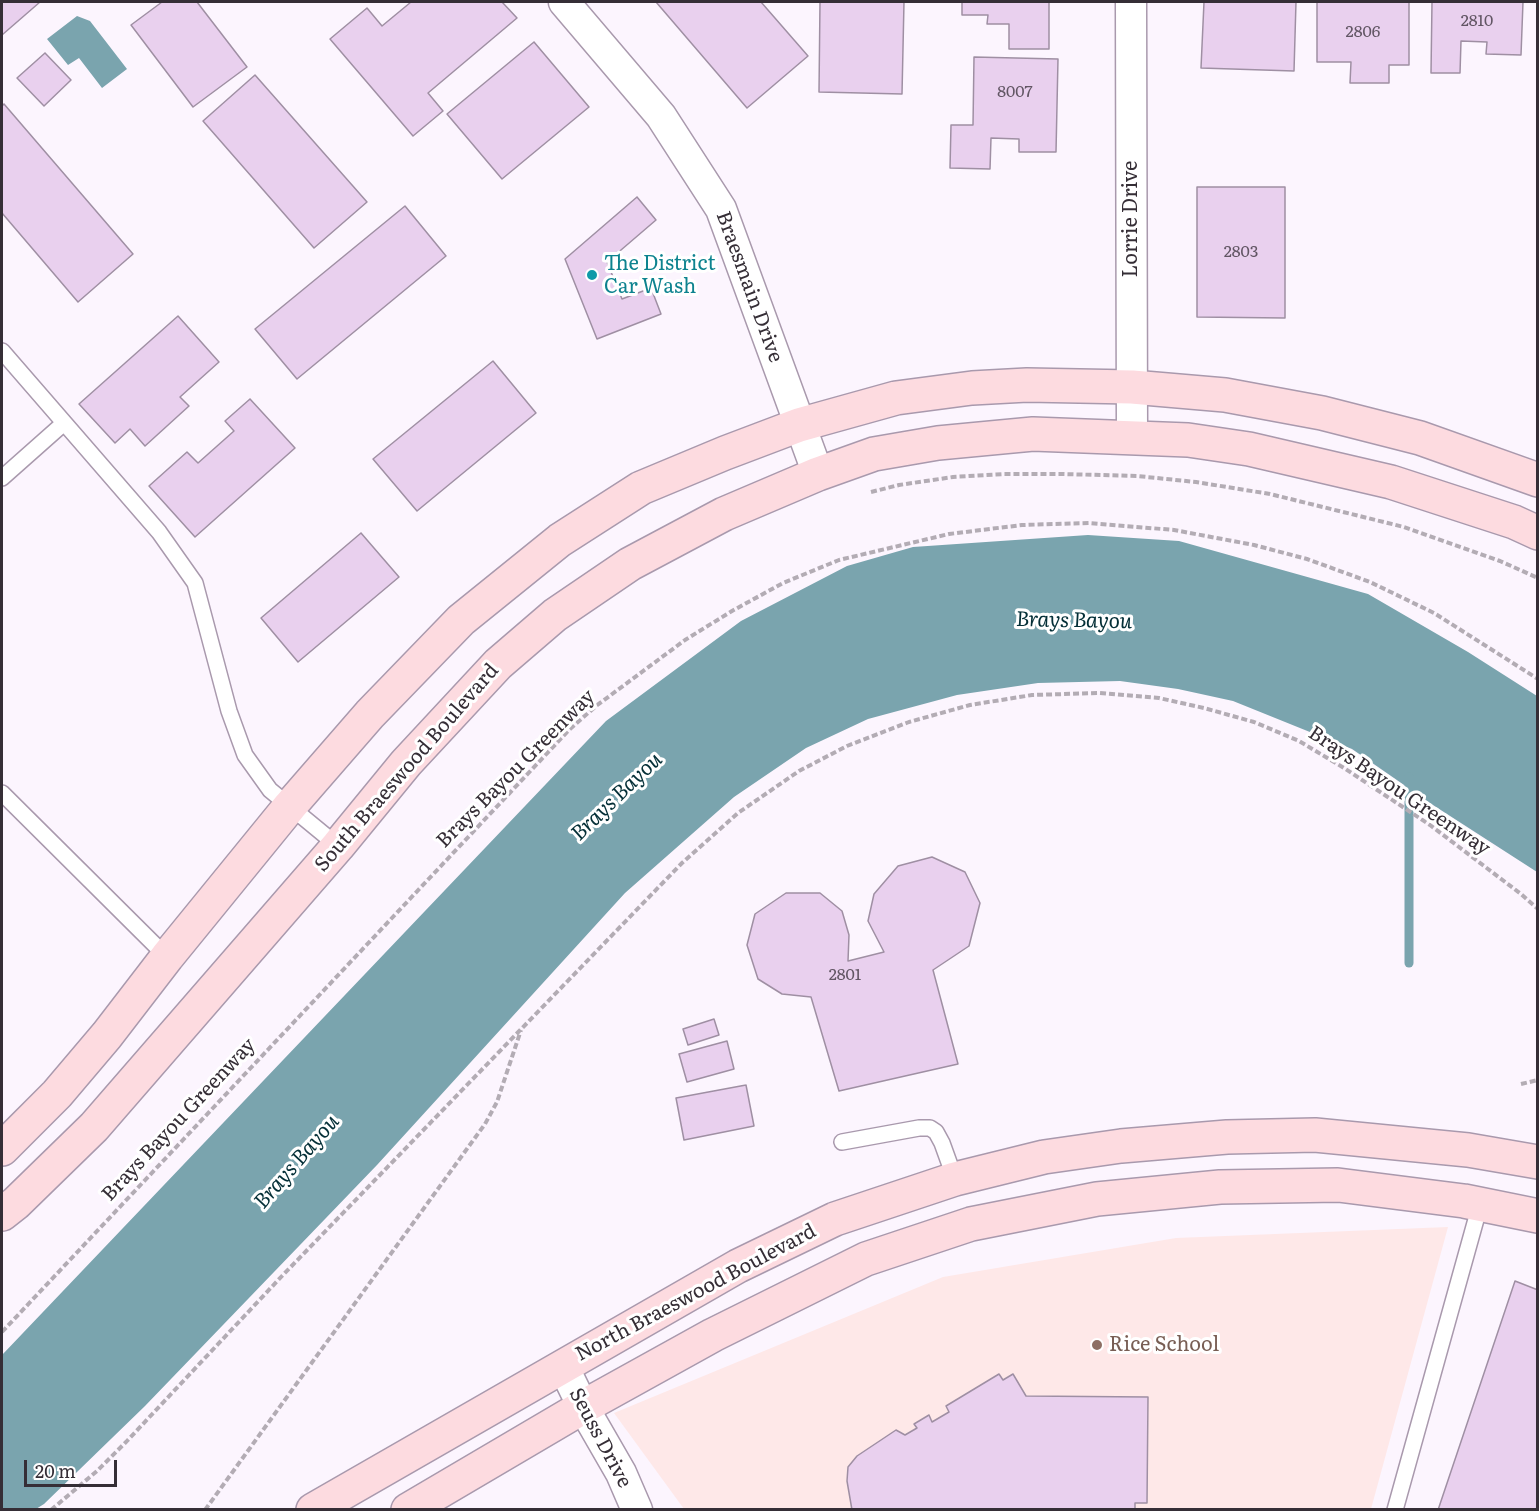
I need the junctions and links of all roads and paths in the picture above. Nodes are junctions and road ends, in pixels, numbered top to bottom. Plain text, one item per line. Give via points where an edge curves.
1 (564, 2) edge
2 (1131, 2) edge
3 (2, 351) edge
4 (1132, 387) junction
5 (64, 423) junction
6 (800, 425) junction
7 (1132, 437) junction
8 (818, 474) junction
9 (2, 478) edge
10 (1538, 480) edge
11 (867, 493) dead end
12 (1538, 533) edge
13 (1538, 578) edge
14 (1538, 679) edge
15 (2, 793) edge
16 (290, 806) junction
17 (338, 846) junction
18 (1538, 909) edge
19 (167, 957) junction
20 (522, 1027) junction
21 (1538, 1080) edge
22 (1521, 1084) dead end
23 (842, 1142) dead end
24 (2, 1149) edge
25 (1538, 1162) edge
26 (955, 1179) junction
27 (1480, 1204) junction
28 (2, 1214) edge
29 (1538, 1216) edge
30 (972, 1224) junction
31 (2, 1332) edge
32 (563, 1366) junction
33 (583, 1407) junction
34 (51, 1509) edge
35 (205, 1509) edge
36 (313, 1509) edge
37 (408, 1509) edge
38 (637, 1509) edge
39 (1395, 1509) edge

1 - 6 street, Braesmain Drive via 661,116 721,209
2 - 4 street, Lorrie Drive
3 - 5 lane
4 - 6 main road via 972,388 896,398
4 - 7 street, Lorrie Drive
4 - 10 main road via 1225,395 1322,413 1420,438
5 - 9 lane
5 - 16 lane via 159,532 195,583 229,711 245,755 270,790
6 - 8 street, Braesmain Drive
6 - 16 main road via 641,488 560,540 461,620 370,714
7 - 8 main road, South Braeswood Boulevard via 1034,434 938,442 874,454
7 - 12 main road, South Braeswood Boulevard via 1188,440 1260,451 1391,482
8 - 17 main road, South Braeswood Boulevard via 713,519 630,564 555,615 498,664 406,763
11 - 13 path via 953,477 1004,474 1137,476 1196,482 1270,494 1404,527
14 - 31 path, Brays Bayou Greenway via 1434,613 1370,582 1254,544 1174,530 1089,523 1022,525 949,534 839,561 783,583 685,640 569,730
15 - 19 lane
16 - 17 lane
16 - 19 main road
17 - 28 main road, South Braeswood Boulevard via 94,1127
18 - 20 path, Brays Bayou Greenway via 1430,825 1299,741 1254,722 1159,698 1099,693 1032,695 970,705 909,722 799,771 738,813 682,862
19 - 24 main road via 57,1094
20 - 34 path, Brays Bayou Greenway via 126,1442
20 - 35 path, Brays Bayou Greenway via 497,1102 485,1124
21 - 22 path
23 - 26 lane via 930,1128 942,1143
25 - 26 main road, North Braeswood Boulevard via 1427,1145 1315,1135 1227,1137 1044,1157
26 - 30 main road
26 - 32 main road, North Braeswood Boulevard via 835,1219 738,1266
27 - 29 main road
27 - 30 main road via 1338,1185 1220,1187 1097,1199
27 - 39 lane
30 - 33 main road via 866,1259 713,1335
32 - 33 street, Seuss Drive
32 - 36 main road, North Braeswood Boulevard
33 - 37 main road
33 - 38 street, Seuss Drive

